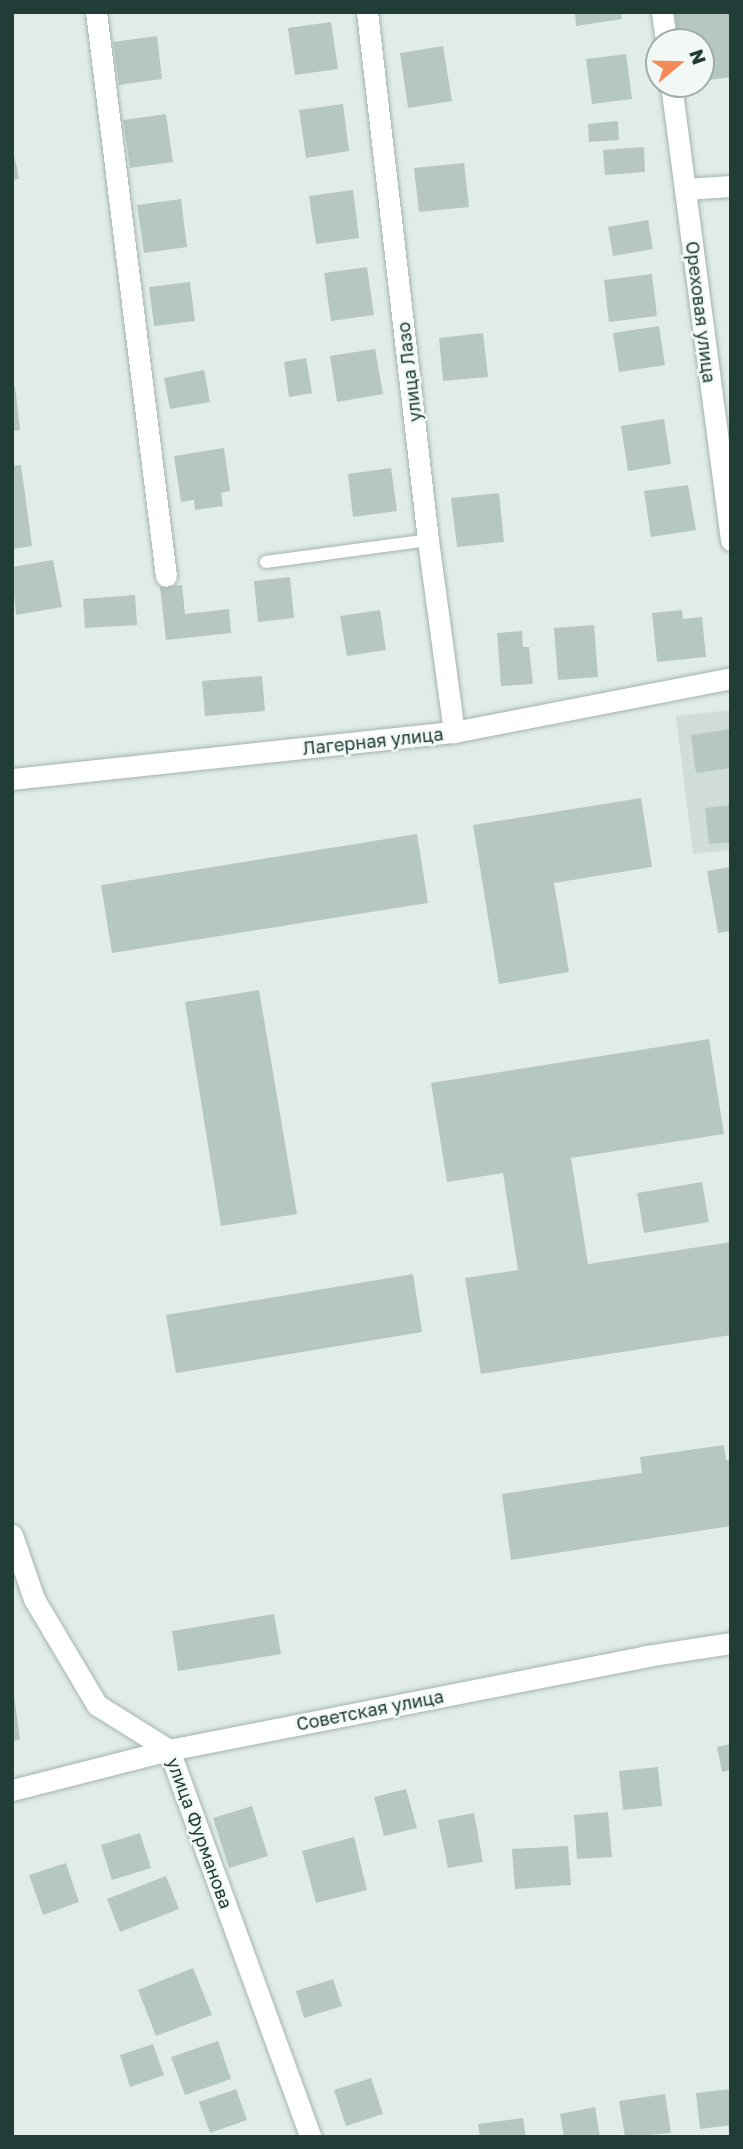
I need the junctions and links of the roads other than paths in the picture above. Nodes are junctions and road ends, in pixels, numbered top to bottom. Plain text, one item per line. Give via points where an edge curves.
1 (96, 12) edge
2 (367, 12) edge
3 (673, 98) edge
4 (731, 186) edge
5 (685, 189) junction
6 (428, 540) junction
7 (731, 540) edge
8 (266, 562) dead end
9 (166, 576) dead end
10 (731, 678) edge
11 (454, 732) junction
12 (12, 779) edge
13 (12, 1535) edge
14 (731, 1643) edge
15 (169, 1750) junction
16 (12, 1790) edge
17 (311, 2137) edge

1 - 9 street
2 - 6 street, улица Лазо
3 - 5 street, Ореховая улица
4 - 5 street
5 - 7 street, Ореховая улица
6 - 8 lane
6 - 11 street, улица Лазо
10 - 11 street, Лагерная улица
11 - 12 street, Лагерная улица
13 - 15 street, улица Фурманова via 34,1599 97,1705
14 - 15 street, Советская улица
15 - 16 street, Советская улица
15 - 17 street, улица Фурманова

